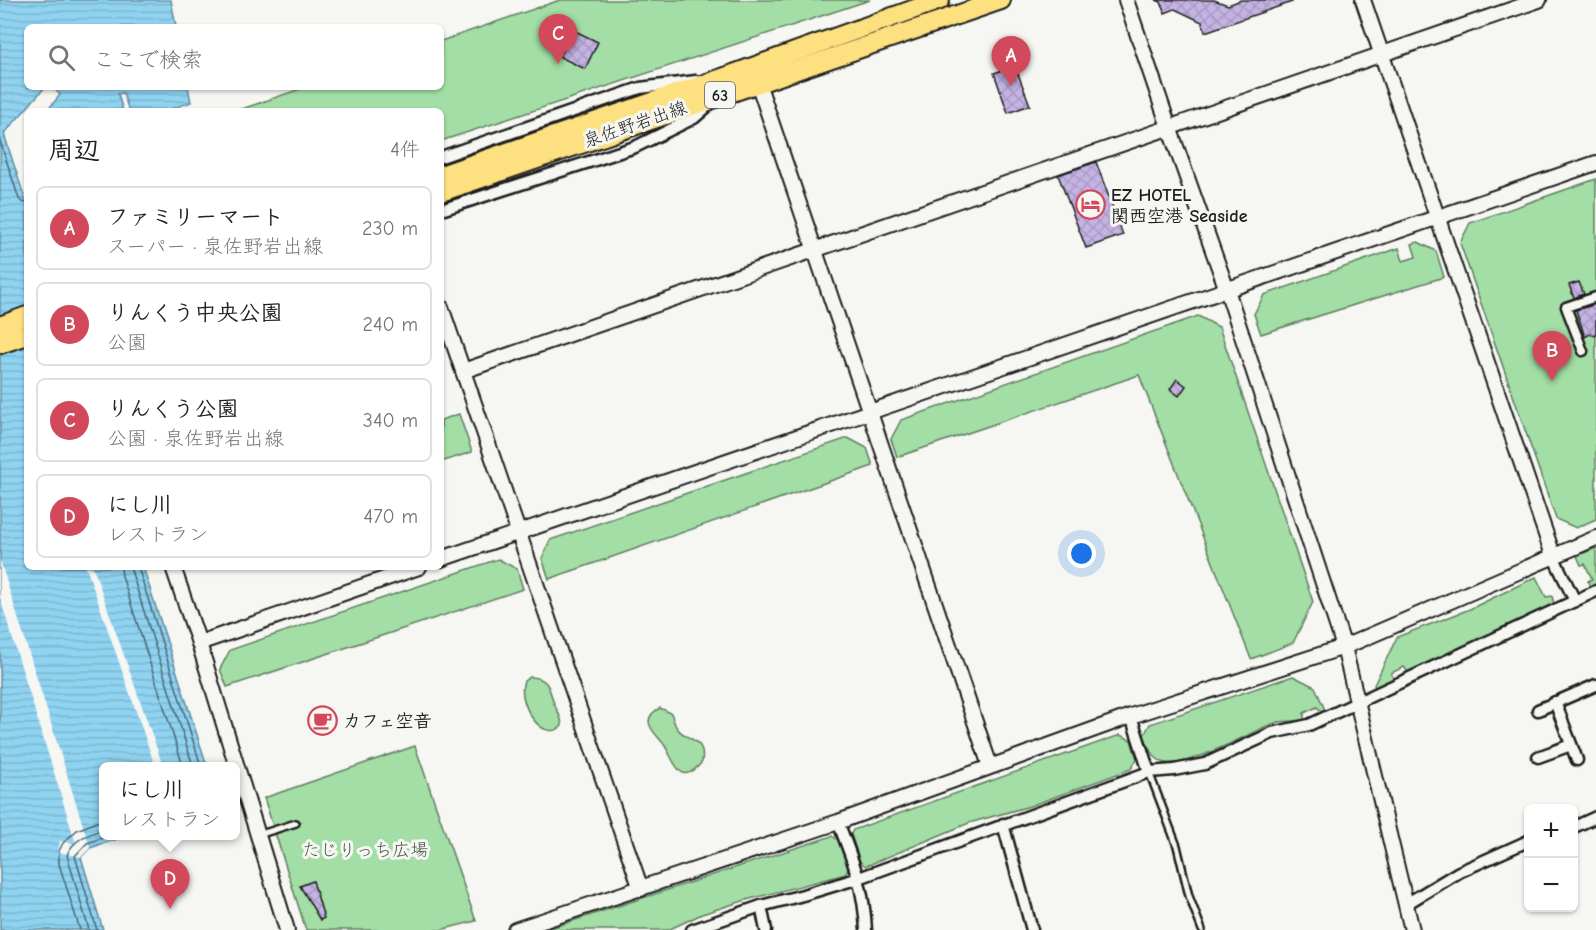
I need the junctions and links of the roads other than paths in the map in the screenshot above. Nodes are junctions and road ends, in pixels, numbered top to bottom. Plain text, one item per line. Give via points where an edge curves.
1 (940, 0) edge
2 (1000, 0) edge
3 (1126, 0) edge
4 (1363, 0) edge
5 (1539, 0) edge
6 (1381, 54) junction
7 (725, 77) junction
8 (758, 83) junction
9 (719, 95) junction
10 (1169, 127) junction
11 (444, 156) edge
12 (1596, 163) edge
13 (444, 174) edge
14 (444, 191) edge
15 (444, 209) edge
16 (1439, 217) junction
17 (815, 251) junction
18 (1227, 290) junction
19 (1596, 297) edge
20 (444, 316) edge
21 (24, 317) edge
22 (0, 326) edge
23 (24, 336) edge
24 (0, 344) edge
25 (1582, 351) dead end
26 (463, 371) junction
27 (869, 411) junction
28 (518, 533) junction
29 (1596, 538) edge
30 (444, 558) edge
31 (1554, 558) junction
32 (174, 570) edge
33 (410, 570) edge
34 (1596, 591) edge
35 (1575, 601) junction
36 (199, 643) junction
37 (1344, 647) junction
38 (1596, 685) edge
39 (1358, 702) junction
40 (1555, 702) junction
41 (1538, 710) dead end
42 (1131, 717) junction
43 (1571, 745) junction
44 (1538, 758) dead end
45 (1577, 760) dead end
46 (235, 762) edge
47 (990, 766) junction
48 (1149, 772) junction
49 (240, 779) edge
50 (1596, 817) edge
51 (296, 822) dead end
52 (838, 822) junction
53 (1003, 824) junction
54 (1578, 825) edge
55 (257, 835) junction
56 (1524, 843) edge
57 (859, 878) junction
58 (641, 889) junction
59 (1406, 904) junction
60 (762, 906) junction
61 (287, 930) edge
62 (515, 930) edge
63 (692, 930) edge
64 (766, 930) edge
65 (866, 930) edge
66 (1032, 930) edge
67 (1202, 930) edge
68 (1412, 930) edge

1 - 7 main road, 泉佐野岩出線 / 63
2 - 8 main road, 泉佐野岩出線 / 63
3 - 10 street
4 - 6 street
5 - 6 street
6 - 10 street
6 - 16 street
7 - 11 street via 640,88
7 - 13 main road, 泉佐野岩出線 / 63
8 - 9 main road, 泉佐野岩出線 / 63
8 - 17 street
9 - 14 main road, 泉佐野岩出線 / 63
9 - 15 street via 694,118 635,147
10 - 17 street
10 - 18 street
12 - 16 street
16 - 18 street
16 - 31 street
17 - 26 street
17 - 27 street
18 - 27 street
18 - 37 street
19 - 25 street via 1566,307
20 - 26 street
21 - 22 main road
23 - 24 main road
26 - 28 street
27 - 28 street
27 - 47 street
28 - 30 street
28 - 58 street
29 - 31 street
31 - 35 street
31 - 37 street
32 - 36 street
33 - 36 street
34 - 35 street
35 - 39 street
36 - 46 street
37 - 39 street
37 - 42 street
38 - 40 street
39 - 48 street via 1309,725 1272,733 1205,764
39 - 59 street
40 - 41 street
40 - 43 street
42 - 47 street
42 - 48 street
43 - 44 street
43 - 45 street
47 - 52 street
48 - 53 street
48 - 67 lane via 1177,846
49 - 55 street
50 - 54 street
51 - 55 lane
52 - 57 street
52 - 58 street
53 - 57 street
53 - 66 street
55 - 61 street
56 - 59 street via 1459,872
57 - 60 street
57 - 65 street
58 - 62 street
59 - 68 street
60 - 63 street
60 - 64 street

